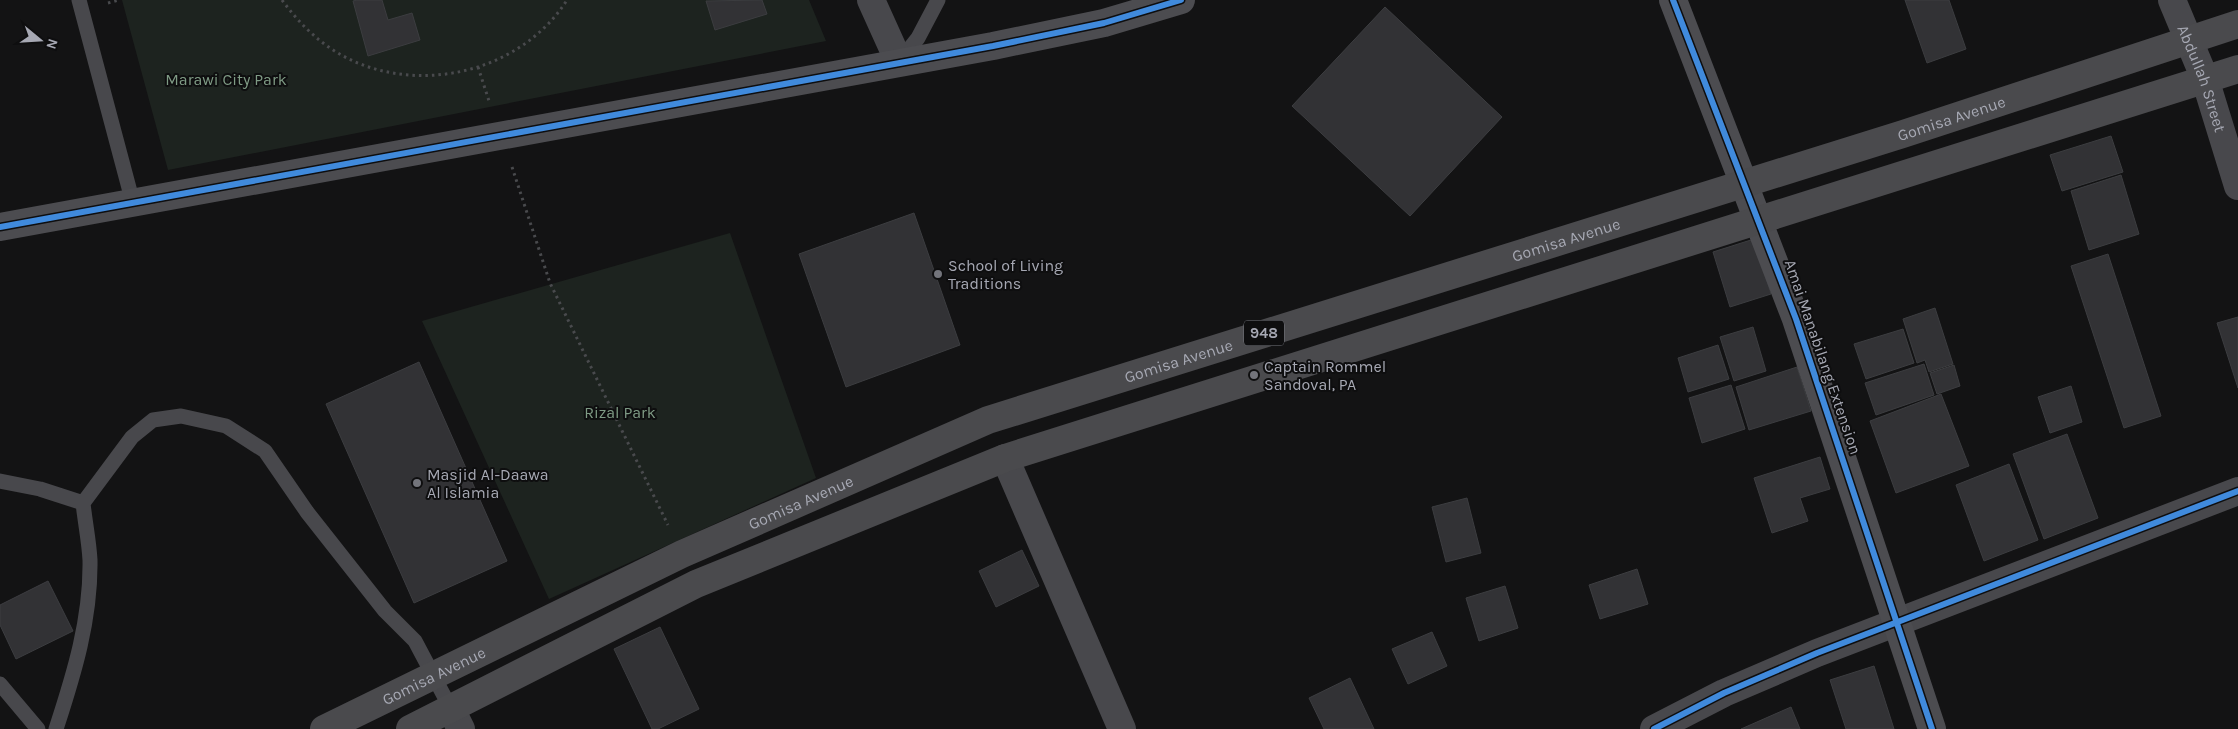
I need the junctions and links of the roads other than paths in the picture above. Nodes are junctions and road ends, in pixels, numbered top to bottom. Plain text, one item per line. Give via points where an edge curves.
1 (79, 0) edge
2 (871, 0) edge
3 (938, 0) edge
4 (1181, 0) edge
5 (1673, 0) edge
6 (2172, 0) edge
7 (2238, 24) edge
8 (2189, 40) junction
9 (899, 62) junction
10 (2238, 69) edge
11 (2205, 79) junction
12 (1744, 183) junction
13 (2238, 186) edge
14 (133, 203) junction
15 (1758, 220) junction
16 (0, 227) edge
17 (1005, 458) junction
18 (0, 481) edge
19 (2238, 491) edge
20 (83, 503) junction
21 (1896, 623) junction
22 (434, 677) junction
23 (0, 684) edge
24 (456, 719) edge
25 (38, 729) edge
26 (56, 729) edge
27 (324, 729) edge
28 (410, 729) edge
29 (1122, 729) edge
30 (1654, 729) edge
31 (1932, 729) edge

1 - 14 lane
2 - 9 street
3 - 9 lane via 918,38
4 - 9 street via 1104,23
5 - 12 street, Amai Manabilang Extension
6 - 8 street, Abdullah Street
7 - 8 main road, Gomisa Avenue / 948
8 - 11 street, Abdullah Street
8 - 12 main road, Gomisa Avenue / 948
9 - 14 street
10 - 11 main road, 948
11 - 13 street, Abdullah Street
11 - 15 main road, 948
12 - 15 street, Amai Manabilang Extension
12 - 22 main road, Gomisa Avenue / 948 via 988,420 682,554
14 - 16 street
15 - 17 main road, 948
15 - 21 street, Amai Manabilang Extension via 1796,319
17 - 24 main road, 948 via 696,584
17 - 29 street
18 - 20 lane
19 - 21 street
20 - 22 lane via 132,437 153,420 181,416 226,426 265,451 307,512 385,612 415,640
20 - 26 lane via 90,560 86,622 75,673
21 - 30 street via 1724,693
21 - 31 street, Amai Manabilang Extension
22 - 24 lane
22 - 27 main road, Gomisa Avenue / 948
23 - 25 lane
24 - 28 main road, 948

